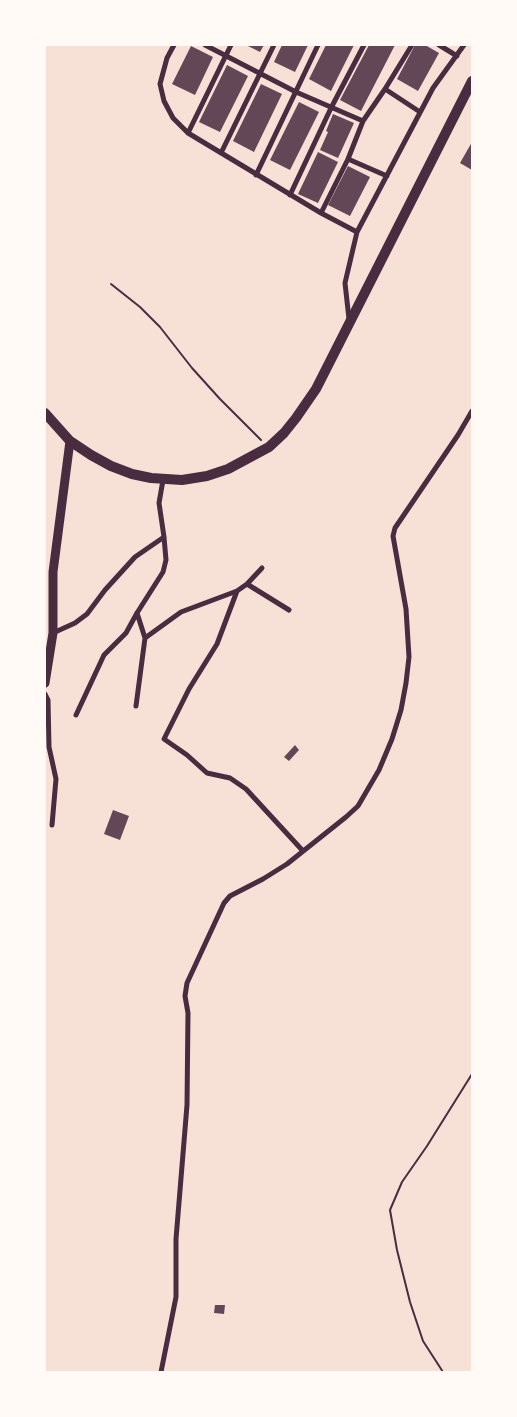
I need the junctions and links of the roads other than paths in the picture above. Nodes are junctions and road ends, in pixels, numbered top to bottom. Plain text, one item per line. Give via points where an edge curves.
1 (174, 45) edge
2 (205, 45) edge
3 (231, 45) edge
4 (274, 45) edge
5 (318, 45) edge
6 (364, 45) edge
7 (412, 45) edge
8 (439, 45) edge
9 (464, 45) edge
10 (226, 55) junction
11 (457, 56) junction
12 (260, 74) junction
13 (472, 81) edge
14 (385, 89) junction
15 (296, 92) junction
16 (331, 108) junction
17 (420, 112) junction
18 (363, 121) junction
19 (188, 133) junction
20 (221, 153) junction
21 (348, 159) junction
22 (256, 175) junction
23 (387, 176) junction
24 (290, 195) junction
25 (321, 213) junction
26 (357, 232) junction
27 (350, 322) junction
28 (472, 411) edge
29 (45, 413) edge
30 (70, 440) junction
31 (163, 480) junction
32 (164, 536) junction
33 (262, 568) dead end
34 (247, 584) junction
35 (237, 590) junction
36 (289, 610) dead end
37 (137, 612) junction
38 (53, 633) junction
39 (144, 638) junction
40 (45, 683) edge
41 (45, 694) edge
42 (136, 706) dead end
43 (76, 715) dead end
44 (52, 825) dead end
45 (303, 851) junction
46 (162, 1372) edge

1 - 19 street via 160,84 173,118
2 - 10 street
3 - 10 street
4 - 12 street
5 - 15 street
6 - 16 street
7 - 14 street
8 - 11 street
9 - 11 street
10 - 12 street
10 - 19 street
11 - 17 street
12 - 15 street
12 - 20 street
13 - 27 highway
14 - 17 street
14 - 18 street
15 - 16 street
15 - 22 street
16 - 18 street
16 - 24 street
17 - 23 street
18 - 21 street
19 - 20 street
20 - 22 street
21 - 23 street
21 - 25 street
22 - 24 street
23 - 26 street
24 - 25 street
25 - 26 street
26 - 27 street via 345,282
27 - 31 highway via 316,389 284,433 268,447 228,469 207,476
28 - 45 street via 395,528 393,536 406,609 409,657 401,710 392,739 358,806
29 - 30 highway
30 - 31 highway via 111,466
30 - 38 main road via 53,572
31 - 32 street via 159,503
32 - 37 street via 166,560 163,572
32 - 38 street via 135,557 88,614 75,624
33 - 34 street
34 - 35 street
34 - 36 street
35 - 39 street via 181,612
35 - 45 street via 217,644 189,689 164,739 207,773 230,778 246,789
37 - 39 street
37 - 43 street via 126,633 104,655
38 - 40 main road
39 - 42 street
41 - 44 street via 48,700 48,747 56,779
45 - 46 street via 263,879 230,896 187,983 187,1105 176,1239 176,1296

